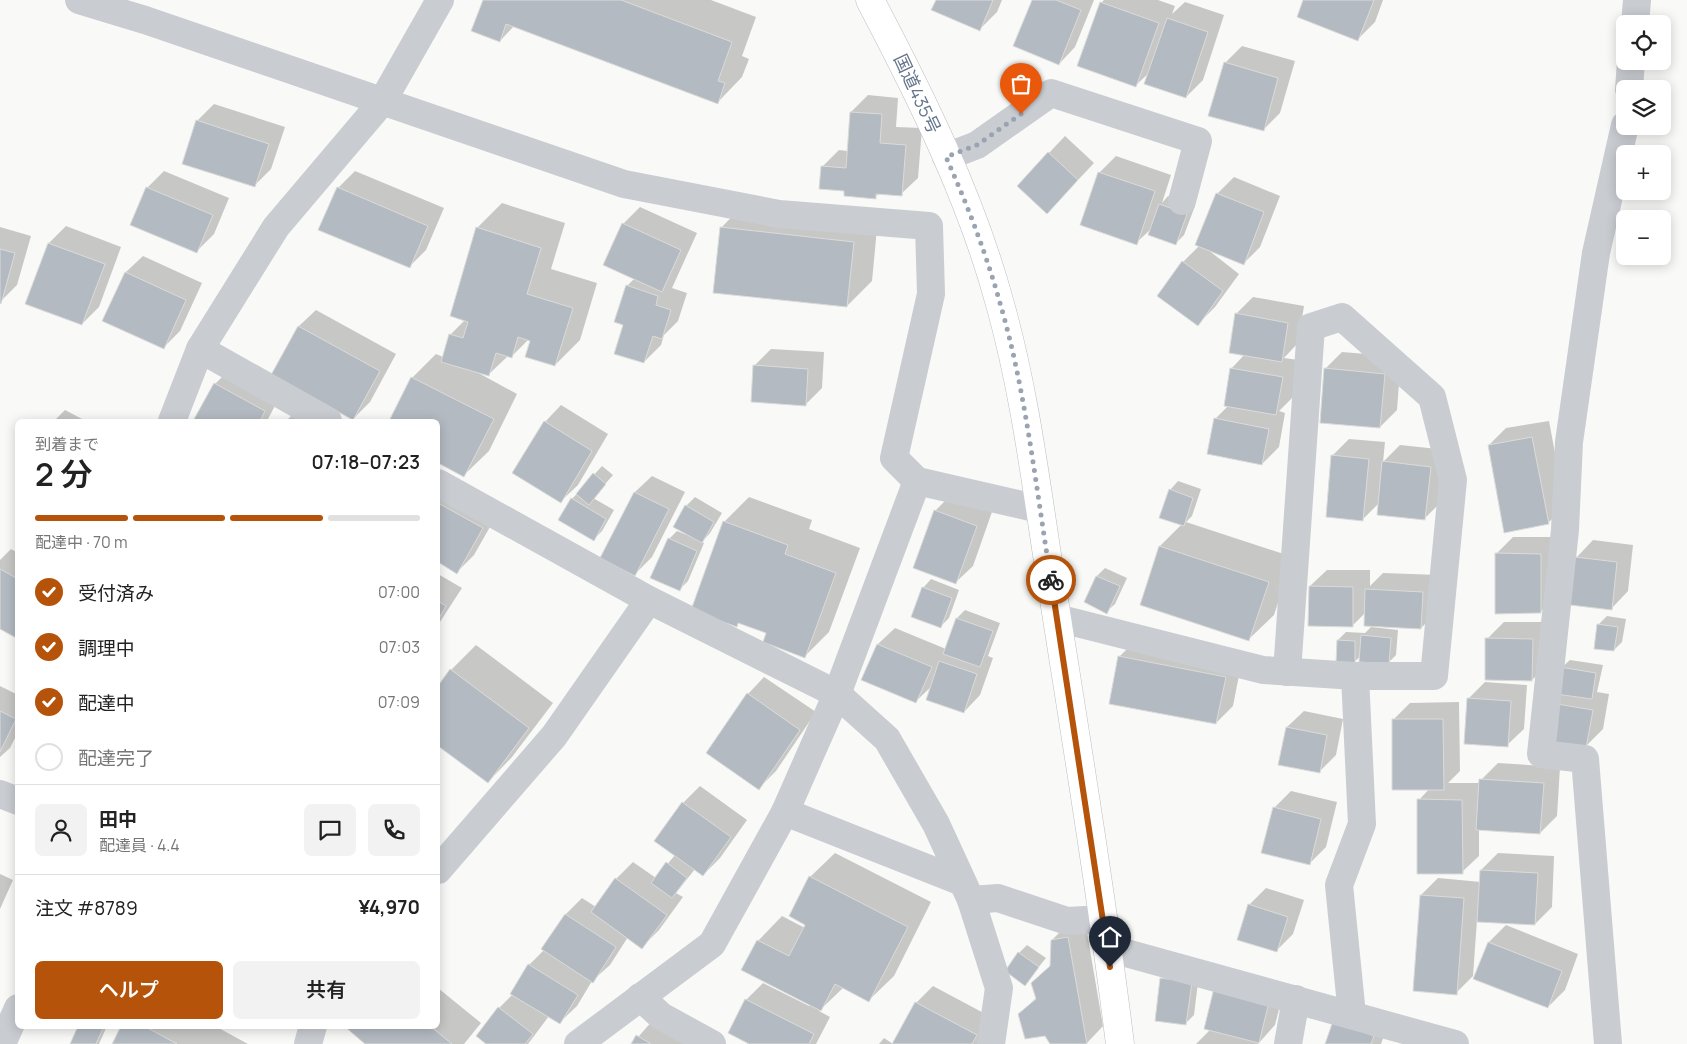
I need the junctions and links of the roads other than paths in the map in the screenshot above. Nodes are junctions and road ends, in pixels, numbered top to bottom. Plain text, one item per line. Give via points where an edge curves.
1 (79, 0) edge
2 (440, 0) edge
3 (870, 0) edge
4 (1638, 0) edge
5 (148, 10) edge
6 (1636, 15) edge
7 (382, 102) junction
8 (1623, 135) edge
9 (946, 157) junction
10 (1182, 201) dead end
11 (200, 349) junction
12 (173, 419) edge
13 (324, 419) edge
14 (917, 481) junction
15 (440, 484) edge
16 (1039, 509) junction
17 (649, 600) junction
18 (1057, 618) junction
19 (1287, 672) junction
20 (1355, 676) junction
21 (837, 694) junction
22 (0, 794) edge
23 (15, 800) edge
24 (785, 812) junction
25 (440, 868) edge
26 (967, 891) junction
27 (1104, 919) junction
28 (1108, 948) junction
29 (640, 997) junction
30 (1296, 999) junction
31 (15, 1015) edge
32 (1352, 1015) junction
33 (312, 1029) edge
34 (2, 1044) edge
35 (308, 1044) edge
36 (578, 1044) edge
37 (712, 1044) edge
38 (991, 1044) edge
39 (1120, 1044) edge
40 (1288, 1044) edge
41 (1456, 1044) edge
42 (1608, 1044) edge

1 - 5 street
2 - 7 street
3 - 9 highway, 国道435号 via 914,85
4 - 6 street
5 - 7 street
7 - 11 street via 276,227
7 - 14 street via 624,184 779,214 929,226 931,294 894,458
8 - 42 street via 1596,253 1569,442 1565,530 1541,754 1585,759
9 - 10 street via 977,145 1050,93 1198,141
9 - 16 highway, 国道435号 via 970,211 1000,304 1016,374
11 - 12 street
11 - 13 street
14 - 16 street
14 - 21 street
15 - 17 street
16 - 18 highway, 国道435号
17 - 21 street
17 - 25 street via 554,736
18 - 19 street via 1263,670
18 - 27 highway, 国道435号
19 - 20 street
19 - 20 street via 1311,328 1342,317 1432,397 1453,480 1434,676
20 - 32 street via 1362,824 1339,885
21 - 24 street
21 - 26 street via 887,739 936,824
22 - 23 street
24 - 26 street
24 - 29 street via 712,944
26 - 27 street via 1067,921
26 - 38 street via 999,988
27 - 28 highway, 国道435号
28 - 30 street
28 - 39 highway, 国道435号
29 - 36 street
29 - 37 street via 661,1016
30 - 32 street
30 - 40 street
31 - 34 street
32 - 41 street
33 - 35 street

